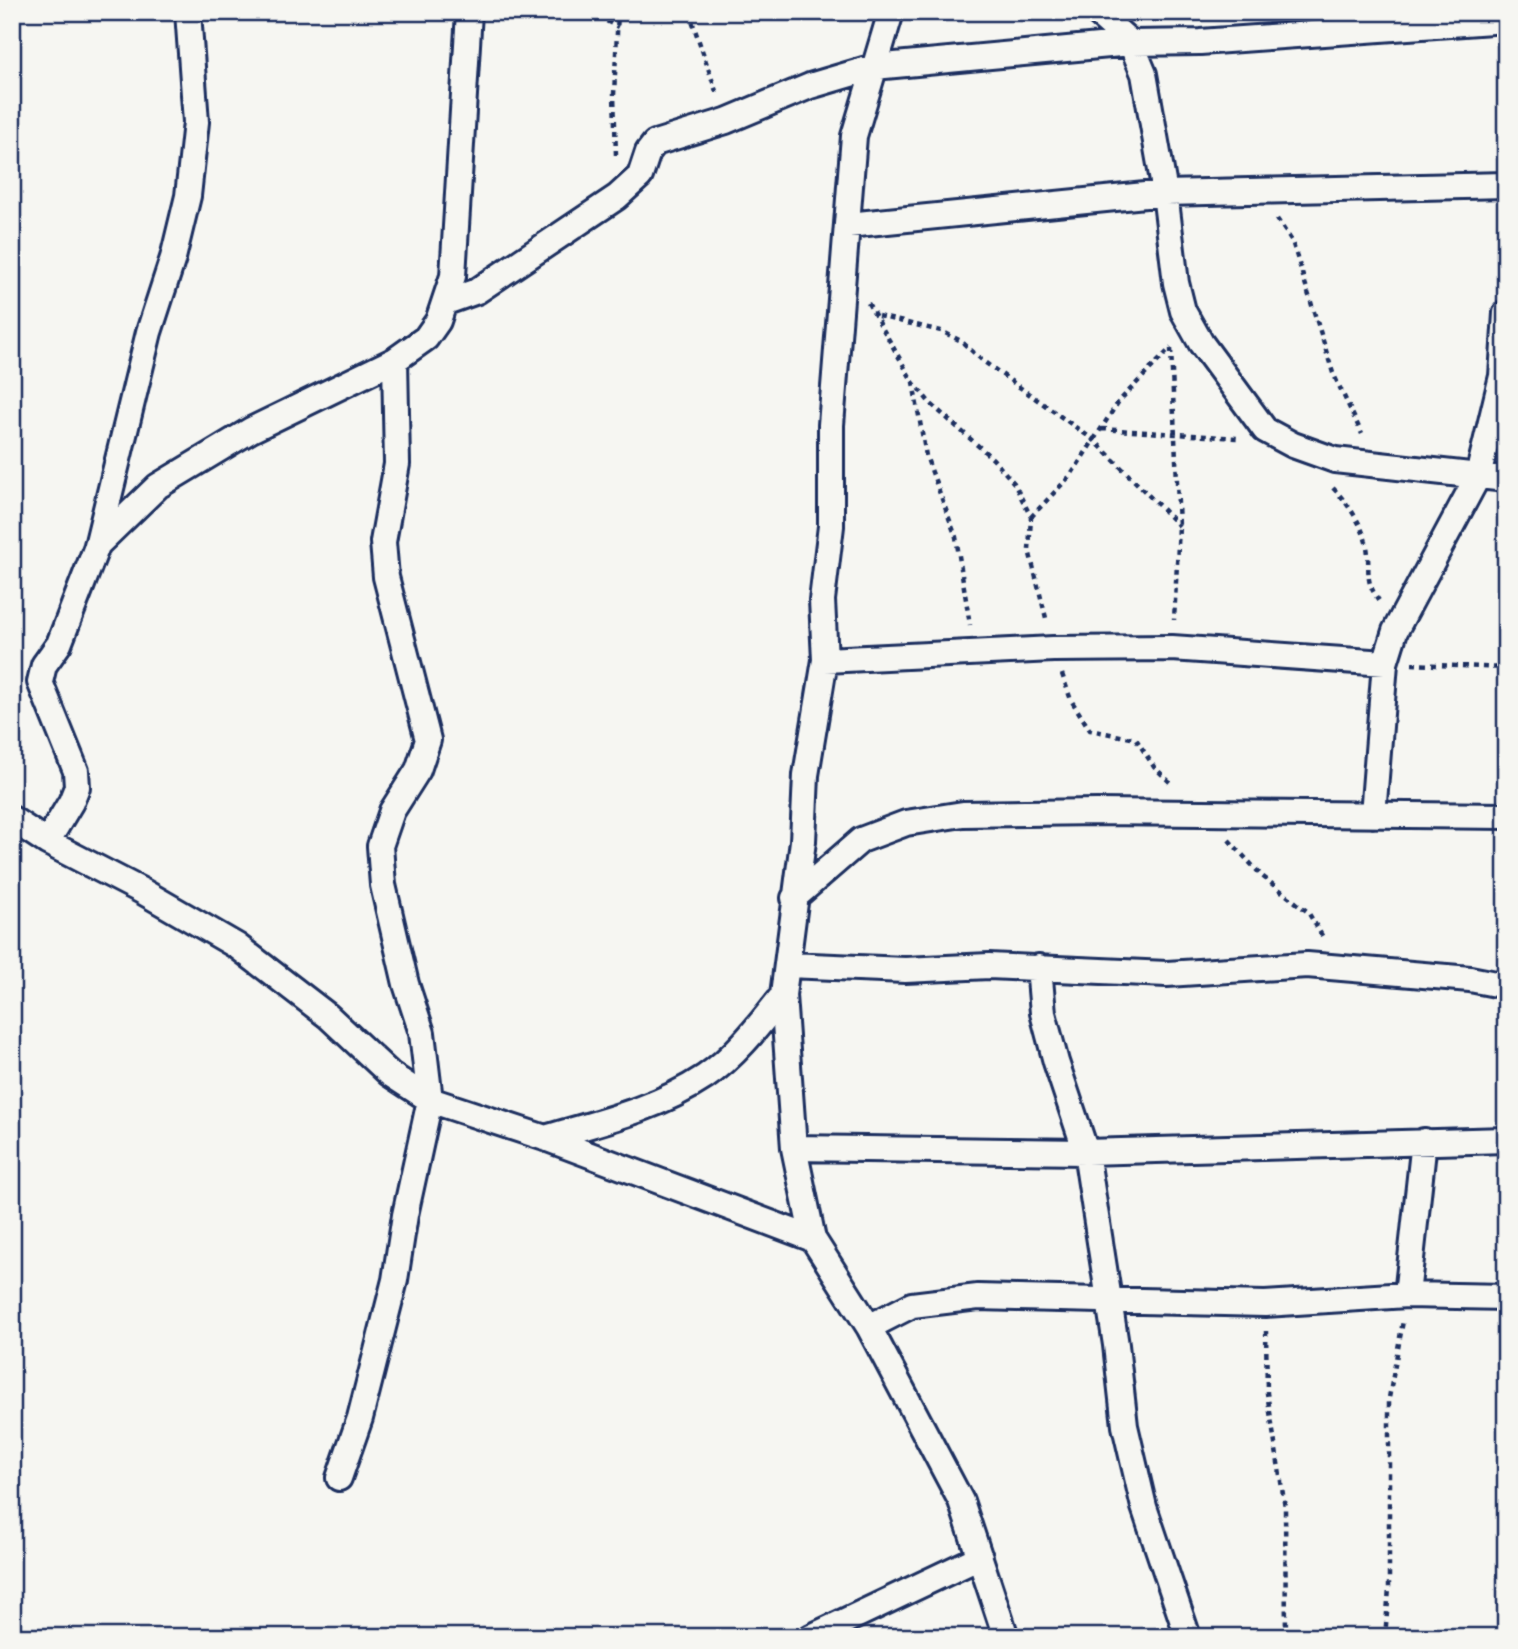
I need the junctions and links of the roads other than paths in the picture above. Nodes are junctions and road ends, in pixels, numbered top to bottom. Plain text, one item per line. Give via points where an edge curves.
1 (188, 12) edge
2 (469, 12) edge
3 (891, 12) edge
4 (1096, 12) edge
5 (1506, 20) edge
6 (1131, 43) junction
7 (874, 67) junction
8 (1506, 185) edge
9 (1165, 192) junction
10 (848, 225) junction
11 (446, 302) junction
12 (1506, 313) edge
13 (395, 360) junction
14 (1478, 476) junction
15 (1506, 479) edge
16 (97, 545) junction
17 (825, 660) junction
18 (1385, 663) junction
19 (1373, 815) junction
20 (1506, 816) edge
21 (12, 819) edge
22 (47, 842) junction
23 (794, 898) junction
24 (788, 965) junction
25 (1039, 967) junction
26 (1506, 986) edge
27 (783, 995) junction
28 (430, 1100) junction
29 (545, 1138) junction
30 (1506, 1140) edge
31 (1424, 1141) junction
32 (794, 1148) junction
33 (1086, 1152) junction
34 (813, 1239) junction
35 (1407, 1295) junction
36 (1506, 1297) edge
37 (1107, 1298) junction
38 (869, 1327) junction
39 (339, 1478) dead end
40 (980, 1557) junction
41 (811, 1637) edge
42 (1006, 1637) edge
43 (1188, 1637) edge

1 - 16 street via 196,122 188,196
2 - 11 street via 453,276
3 - 7 street
4 - 6 street
5 - 6 street
6 - 7 street
6 - 9 street via 1144,74
7 - 10 street via 854,136
7 - 11 street via 655,143 640,176 617,197 477,290
8 - 9 street
9 - 10 street
9 - 14 street via 1183,311 1265,430 1335,460
10 - 17 street via 831,425 831,526 822,600
11 - 13 street via 426,338
12 - 14 street via 1502,376
13 - 16 street via 251,430 158,486
13 - 28 street via 397,464 383,542 386,577 428,740 418,770 392,811 380,846 383,885 422,1033
14 - 15 street
14 - 18 street via 1395,631
16 - 22 street via 40,682 76,771 77,787
17 - 18 street via 1172,648
17 - 23 street via 806,775
18 - 19 street
19 - 20 street
19 - 23 street via 963,814 906,823 861,840
21 - 22 street
22 - 28 street via 237,946 328,1016 390,1074
23 - 24 street
24 - 25 street via 905,970
24 - 27 street
25 - 26 street via 1167,974 1329,967
25 - 33 street via 1043,1013
27 - 29 street via 749,1038 707,1076 631,1113
27 - 32 street
28 - 29 street
28 - 39 street via 392,1293 360,1418
29 - 34 street
30 - 31 street
31 - 33 street
31 - 35 street
32 - 33 street
32 - 34 street
33 - 37 street
34 - 38 street
35 - 36 street
35 - 37 street via 1265,1304
37 - 38 street via 942,1299 912,1305
37 - 43 street via 1137,1480
38 - 40 street via 961,1501
40 - 41 street
40 - 42 street

